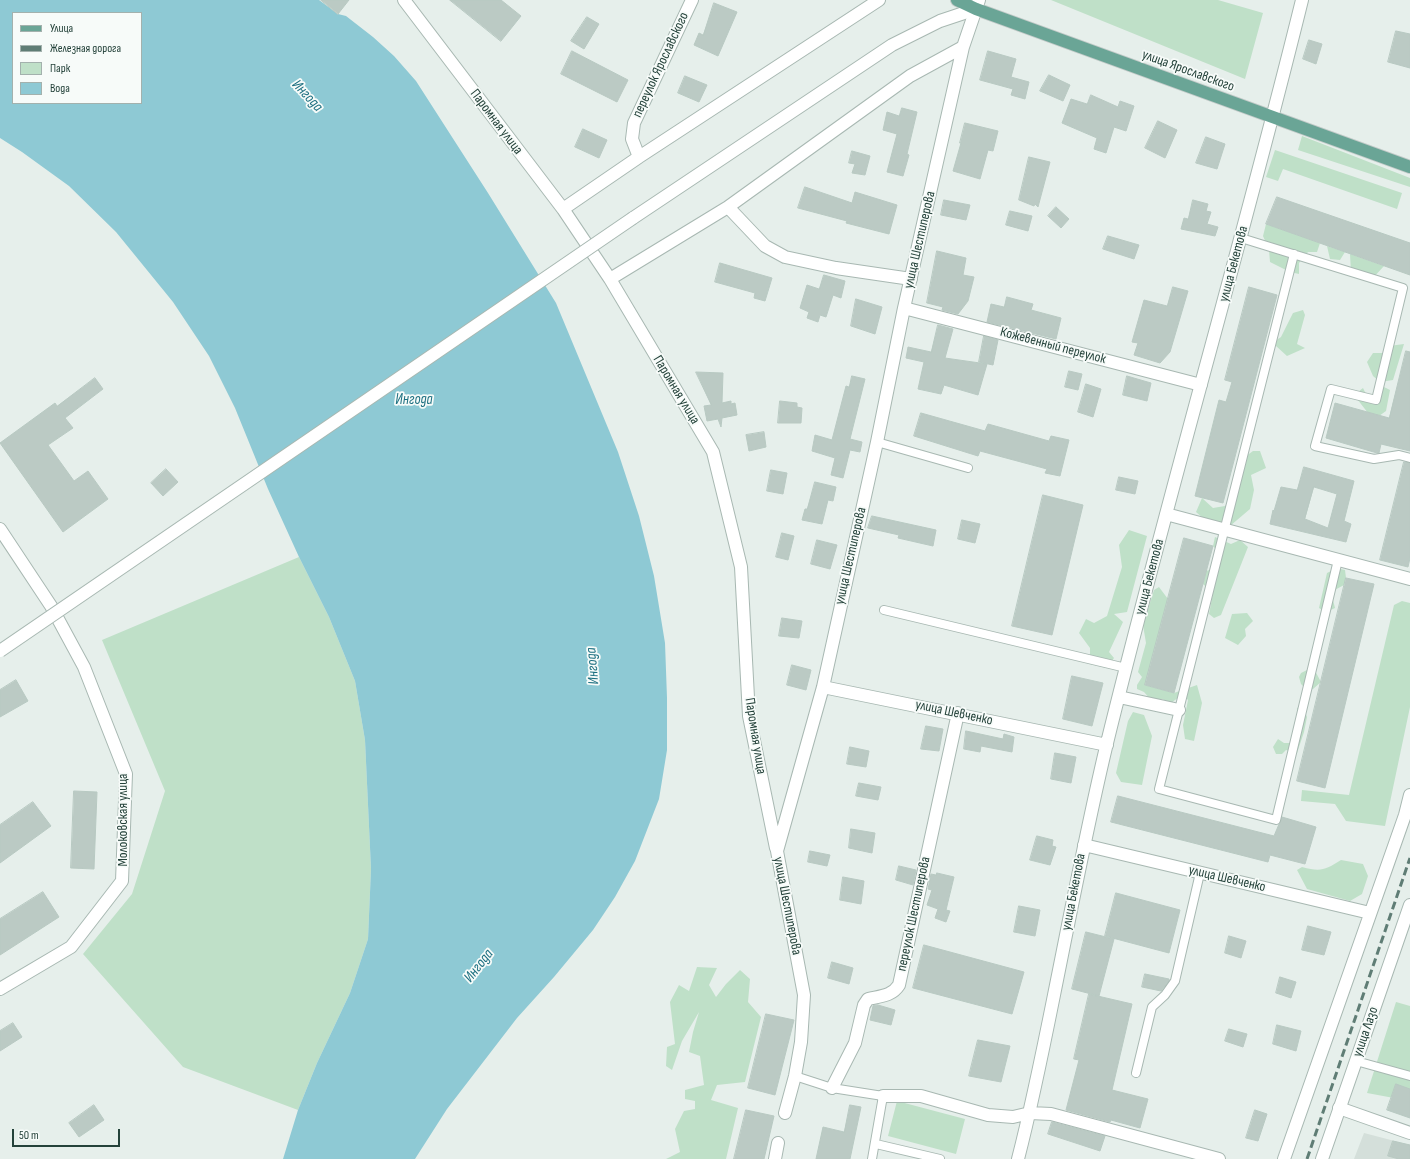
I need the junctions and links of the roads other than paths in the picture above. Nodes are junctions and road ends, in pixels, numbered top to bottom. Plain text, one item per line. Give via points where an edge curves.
1 (404, 0) edge
2 (692, 0) edge
3 (879, 0) edge
4 (957, 0) edge
5 (1302, 0) edge
6 (978, 5) edge
7 (963, 47) junction
8 (1273, 118) junction
9 (639, 157) junction
10 (1410, 167) edge
11 (728, 207) junction
12 (563, 209) junction
13 (1241, 238) junction
14 (1294, 254) junction
15 (610, 279) junction
16 (911, 279) junction
17 (904, 308) junction
18 (1201, 385) junction
19 (877, 442) junction
20 (1410, 458) edge
21 (968, 468) dead end
22 (1166, 514) junction
23 (0, 528) edge
24 (1225, 529) junction
25 (1338, 560) junction
26 (1410, 579) edge
27 (884, 610) dead end
28 (0, 651) edge
29 (1126, 668) junction
30 (823, 687) junction
31 (1119, 697) junction
32 (1179, 710) junction
33 (958, 713) junction
34 (1107, 745) junction
35 (1410, 795) edge
36 (1084, 845) junction
37 (777, 851) junction
38 (1200, 873) junction
39 (1410, 905) edge
40 (1370, 913) junction
41 (0, 990) edge
42 (1356, 1061) junction
43 (1136, 1073) dead end
44 (795, 1076) junction
45 (1410, 1076) edge
46 (832, 1088) junction
47 (883, 1096) junction
48 (1340, 1108) junction
49 (785, 1113) dead end
50 (1030, 1113) junction
51 (1410, 1133) edge
52 (778, 1143) dead end
53 (876, 1144) junction
54 (920, 1157) edge
55 (775, 1159) edge
56 (872, 1159) edge
57 (940, 1159) edge
58 (1018, 1159) edge
59 (1219, 1159) edge
60 (1284, 1159) edge
61 (1322, 1159) edge

1 - 12 street, Паромная улица
2 - 9 street, переулок Ярославского via 634,123 632,139
3 - 9 street
4 - 6 main road, улица Ярославского
5 - 8 street, улица Бекетова
6 - 7 street, улица Шестиперова
6 - 8 main road, улица Ярославского
6 - 28 street, bridge via 892,45 633,218
7 - 11 street via 910,76
7 - 16 street, улица Шестиперова
8 - 10 main road, улица Ярославского
8 - 13 street, улица Бекетова
9 - 12 street
11 - 15 street
11 - 16 street via 765,246 786,257 836,268
12 - 15 street, Паромная улица
13 - 14 lane
13 - 18 street, улица Бекетова
14 - 20 lane via 1404,288 1376,400 1331,389 1315,446 1374,460 1399,455
14 - 24 lane
15 - 37 street, Паромная улица via 713,452 740,567 749,716
16 - 17 street, улица Шестиперова
17 - 18 street, Кожевенный переулок
17 - 19 street, улица Шестиперова
18 - 22 street, улица Бекетова
19 - 21 lane
19 - 30 street, улица Шестиперова
22 - 24 street
22 - 29 street, улица Бекетова
23 - 41 street, Молоковская улица via 50,606 84,667 126,774 122,881 70,947
24 - 25 street
24 - 32 lane
25 - 26 street
25 - 32 lane via 1276,820 1159,789
27 - 29 lane
29 - 31 street, улица Бекетова
30 - 33 street, улица Шевченко
30 - 37 street, улица Шестиперова
31 - 32 street
31 - 34 street, улица Бекетова
33 - 34 street, улица Шевченко
33 - 46 street, переулок Шестиперова via 899,985 890,994 868,999 864,1005 855,1043
34 - 36 street, улица Бекетова
35 - 40 street
36 - 38 street, улица Шевченко
36 - 50 street, улица Бекетова
37 - 44 street, улица Шестиперова via 804,995 801,1042
38 - 40 street, улица Шевченко
38 - 43 lane via 1175,981 1152,1007
39 - 42 street, улица Лазо
40 - 60 street
42 - 45 lane
42 - 48 street, улица Лазо
44 - 46 lane
44 - 49 street, улица Шестиперова
46 - 47 lane
47 - 50 street via 921,1096 988,1115 1013,1117
47 - 53 lane
48 - 51 street
48 - 61 street, улица Лазо
50 - 58 street, улица Бекетова
50 - 59 street via 1051,1114
52 - 55 street
53 - 54 lane
53 - 56 lane
54 - 57 lane

